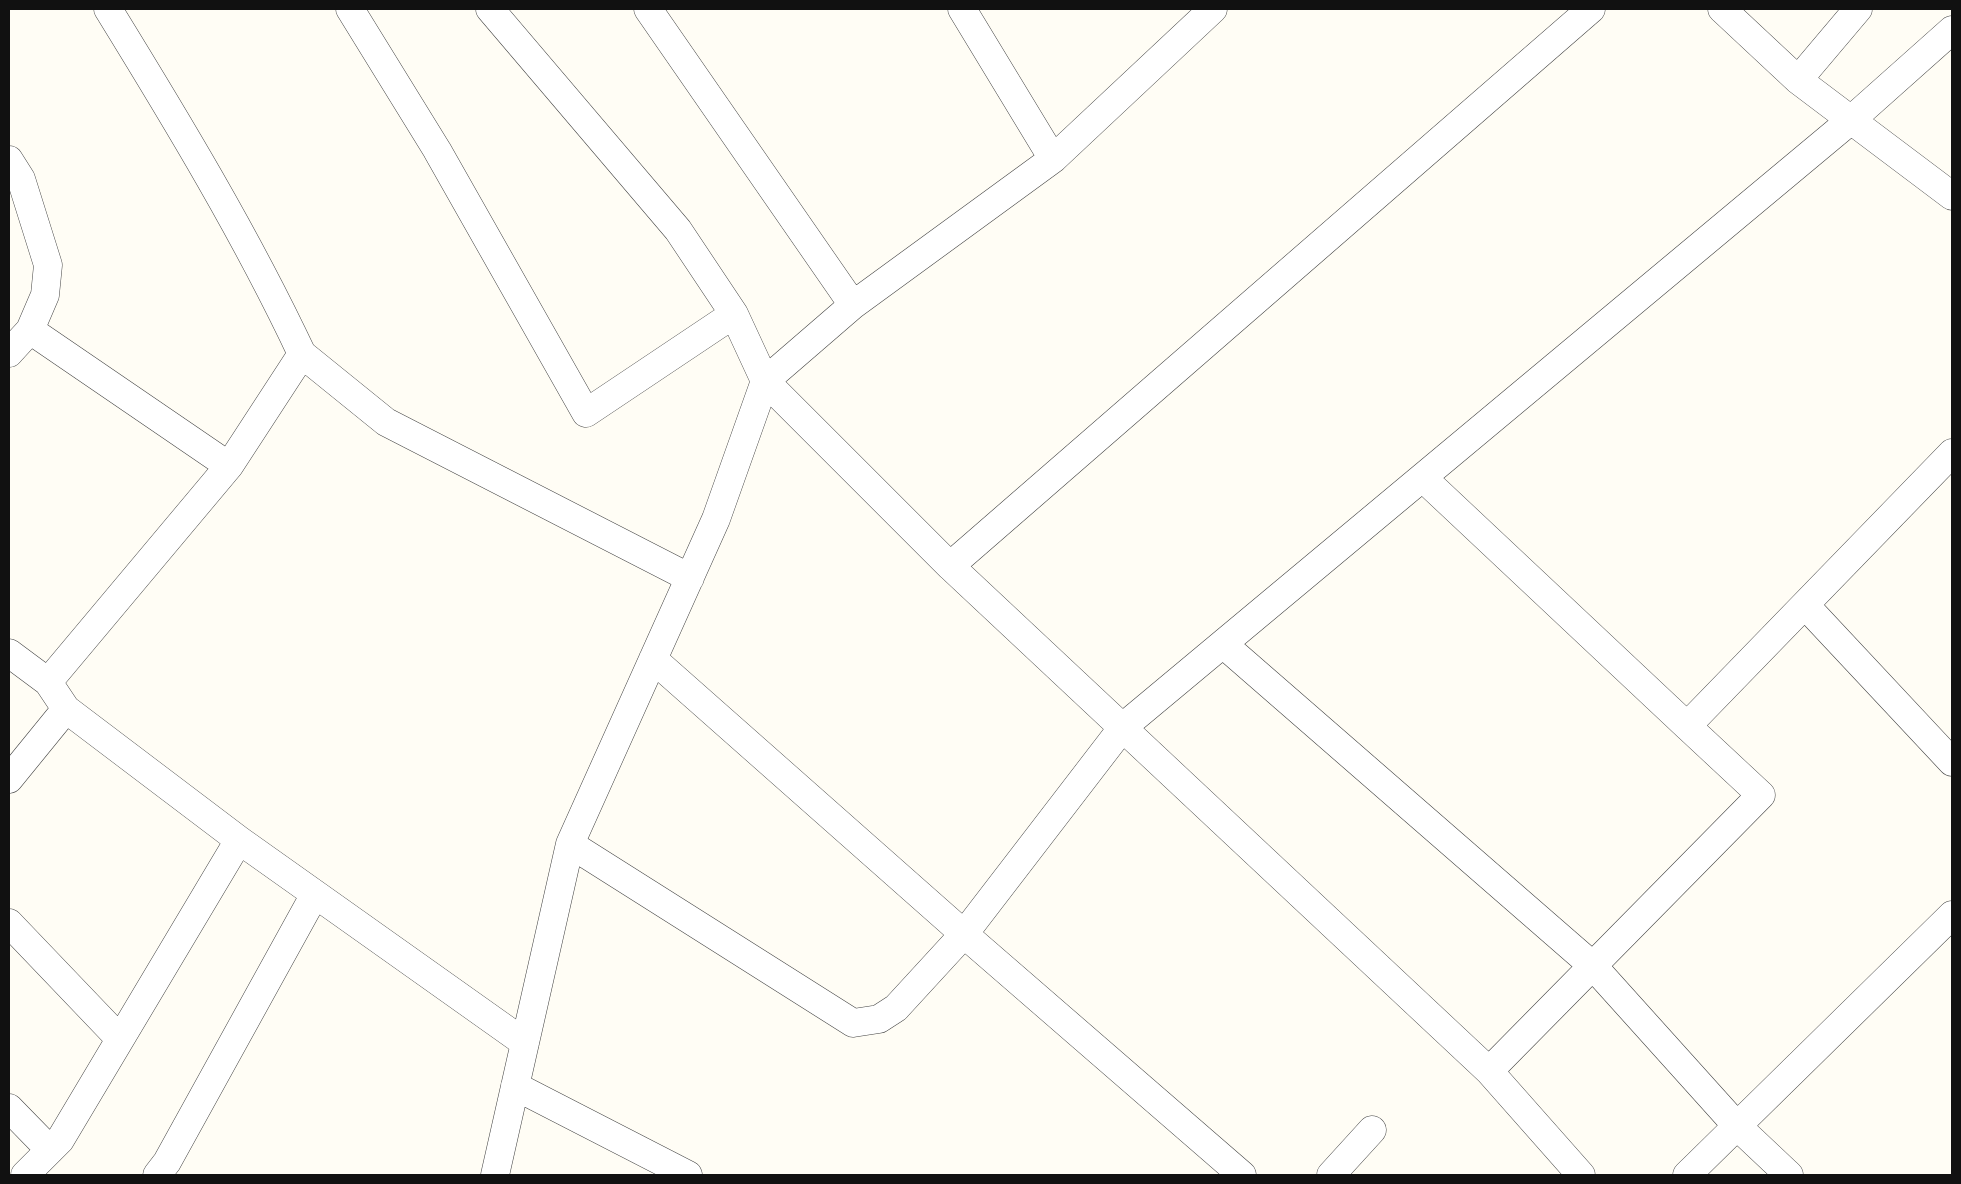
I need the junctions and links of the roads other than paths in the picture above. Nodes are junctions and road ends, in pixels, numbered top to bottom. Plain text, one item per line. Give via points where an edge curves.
1 (108, 9) edge
2 (350, 9) edge
3 (490, 9) edge
4 (648, 9) edge
5 (962, 9) edge
6 (1213, 9) edge
7 (1591, 9) edge
8 (1722, 9) edge
9 (1858, 9) edge
10 (1952, 30) edge
11 (1798, 80) junction
12 (1851, 120) junction
13 (1053, 159) junction
14 (13, 176) edge
15 (1952, 196) edge
16 (853, 305) junction
17 (734, 314) junction
18 (30, 330) junction
19 (9, 353) edge
20 (302, 354) junction
21 (765, 381) junction
22 (1952, 453) edge
23 (229, 466) junction
24 (1423, 478) junction
25 (950, 566) junction
26 (690, 578) junction
27 (1806, 605) junction
28 (1223, 644) junction
29 (9, 653) edge
30 (653, 659) junction
31 (48, 682) junction
32 (66, 709) junction
33 (1687, 726) junction
34 (1123, 727) junction
35 (1952, 762) edge
36 (9, 779) edge
37 (239, 840) junction
38 (570, 844) junction
39 (315, 894) junction
40 (1952, 915) edge
41 (9, 923) edge
42 (964, 934) junction
43 (1592, 966) junction
44 (120, 1039) junction
45 (525, 1042) junction
46 (1489, 1071) junction
47 (515, 1086) junction
48 (9, 1108) edge
49 (1737, 1126) junction
50 (1372, 1130) dead end
51 (50, 1150) junction
52 (25, 1175) edge
53 (157, 1175) edge
54 (495, 1175) edge
55 (688, 1175) edge
56 (1242, 1175) edge
57 (1331, 1175) edge
58 (1581, 1175) edge
59 (1687, 1175) edge
60 (1789, 1175) edge

1 - 20 street via 274,294
2 - 17 street via 437,150 586,414
3 - 17 street via 678,230
4 - 16 street
5 - 13 street
6 - 13 street
7 - 25 street
8 - 11 street
9 - 11 street
10 - 12 street
11 - 12 street
12 - 15 street
12 - 24 street
13 - 16 street
14 - 18 street via 48,266 45,295
16 - 21 street
17 - 21 street
18 - 19 street
18 - 23 street
20 - 23 street
20 - 26 street via 386,422
21 - 25 street
21 - 26 street via 716,519
22 - 27 street
23 - 31 street
24 - 28 street
24 - 33 street
25 - 34 street
26 - 30 street
27 - 33 street
27 - 35 street
28 - 34 street
28 - 43 street
29 - 31 street
30 - 38 street
30 - 42 street
31 - 32 street
32 - 36 street
32 - 37 street
33 - 43 street via 1761,795
34 - 42 street
34 - 46 street
37 - 39 street
37 - 44 street
38 - 42 street via 853,1023 879,1019 896,1008
38 - 45 street
39 - 45 street
39 - 53 street
40 - 49 street
41 - 44 street
42 - 56 street
43 - 46 street
43 - 49 street
44 - 51 street via 60,1140
45 - 47 street
46 - 58 street
47 - 54 street
47 - 55 street
48 - 51 street
49 - 59 street
49 - 60 street
50 - 57 street
51 - 52 street

